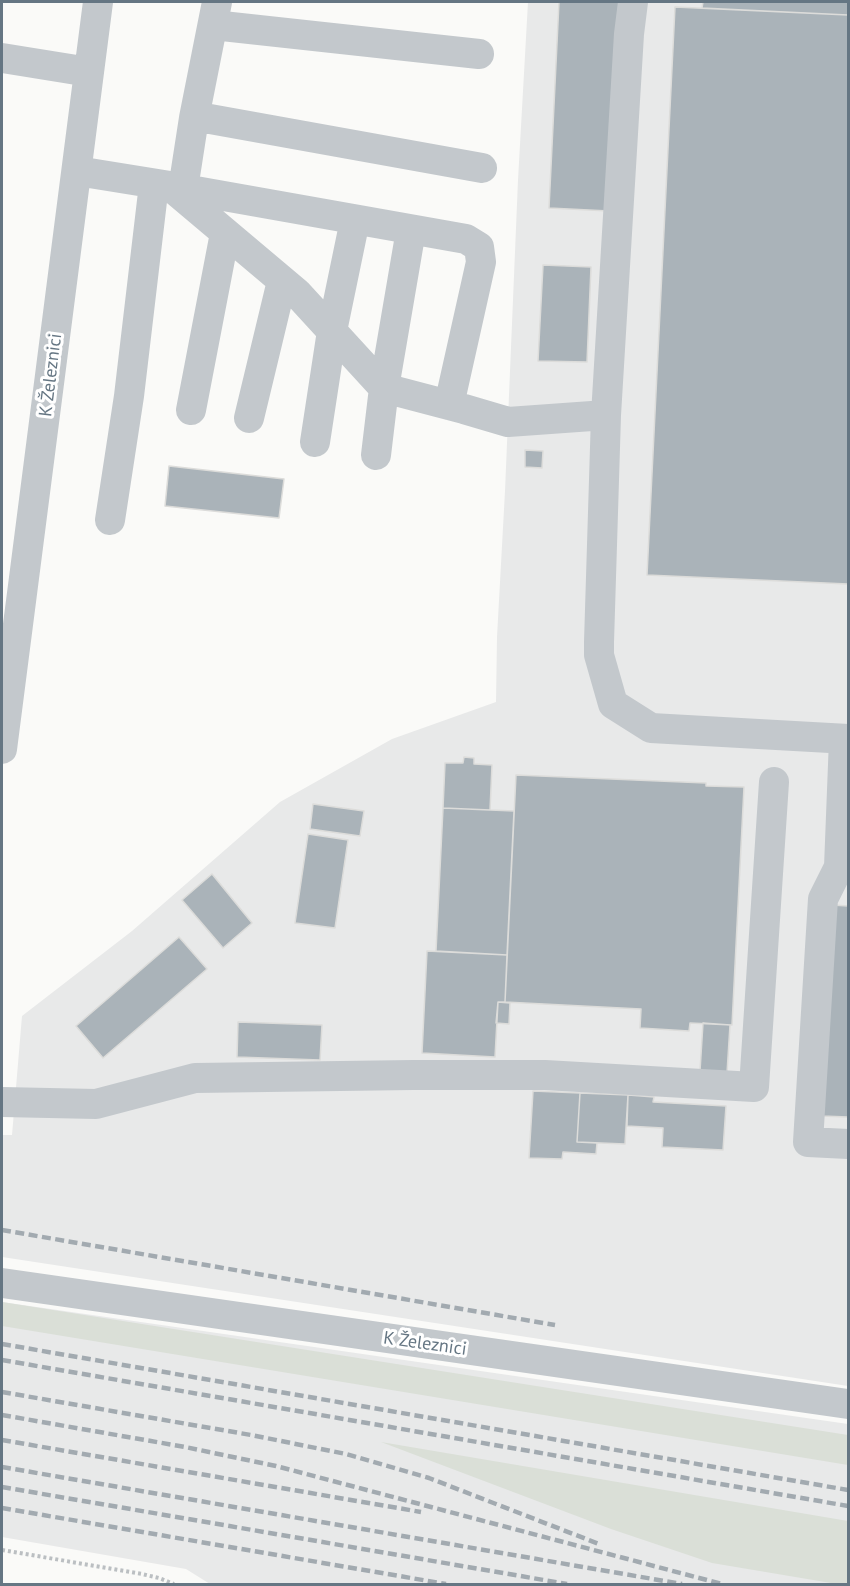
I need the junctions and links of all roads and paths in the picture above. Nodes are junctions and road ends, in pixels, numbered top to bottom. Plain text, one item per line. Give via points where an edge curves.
1 (98, 2) edge
2 (633, 2) edge
3 (215, 13) edge
4 (479, 54) dead end
5 (2, 58) edge
6 (89, 72) junction
7 (194, 118) junction
8 (482, 168) dead end
9 (77, 171) junction
10 (169, 186) junction
11 (355, 219) junction
12 (411, 230) junction
13 (225, 233) junction
14 (282, 281) junction
15 (332, 331) junction
16 (384, 388) junction
17 (449, 405) junction
18 (191, 410) dead end
19 (606, 415) junction
20 (249, 418) dead end
21 (315, 442) dead end
22 (376, 455) dead end
23 (110, 520) dead end
24 (8, 646) edge
25 (846, 739) edge
26 (2, 749) edge
27 (774, 782) dead end
28 (2, 1102) edge
29 (849, 1144) edge
30 (2, 1283) edge
31 (849, 1404) edge
32 (2, 1550) edge
33 (174, 1584) edge

1 - 6 street, K Železnici
2 - 19 street
3 - 4 street
3 - 7 street
5 - 6 street
6 - 9 street, K Železnici
7 - 8 street
7 - 10 street
9 - 10 street
9 - 24 street, K Železnici
10 - 11 street
10 - 13 street
10 - 23 street
11 - 12 street
11 - 15 street
12 - 16 street
12 - 17 street via 466,239 479,247 482,262
13 - 14 street
13 - 18 street
14 - 15 street
14 - 20 street
15 - 16 street
15 - 21 street
16 - 17 street
16 - 22 street
17 - 19 street via 508,422
19 - 25 street via 598,655 613,704 651,728
24 - 26 street, K Železnici
25 - 29 street via 838,867 823,899 808,1142
27 - 28 street via 754,1087 545,1076 195,1078 96,1104
30 - 31 street, K Železnici
32 - 33 path via 133,1572

